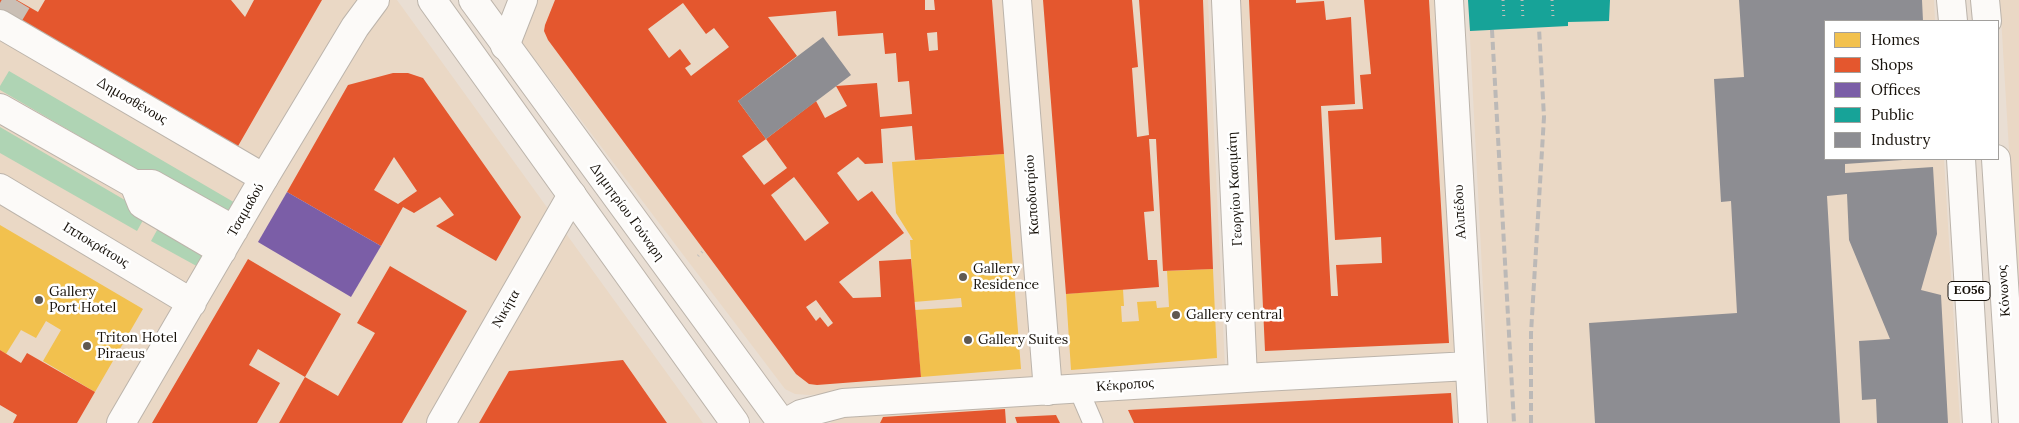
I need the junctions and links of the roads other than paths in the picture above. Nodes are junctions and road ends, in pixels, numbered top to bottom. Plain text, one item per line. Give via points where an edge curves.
1 (375, 0) edge
2 (432, 0) edge
3 (473, 0) edge
4 (524, 0) edge
5 (1017, 0) edge
6 (1226, 0) edge
7 (1449, 0) edge
8 (1951, 0) edge
9 (1986, 0) edge
10 (1952, 20) edge
11 (1987, 20) edge
12 (0, 24) edge
13 (505, 46) junction
14 (0, 108) edge
15 (1961, 160) edge
16 (1996, 160) edge
17 (264, 178) junction
18 (0, 188) edge
19 (572, 195) junction
20 (228, 241) junction
21 (192, 303) junction
22 (1469, 366) junction
23 (1243, 378) junction
24 (1078, 388) junction
25 (1048, 391) junction
26 (121, 423) edge
27 (441, 423) edge
28 (735, 423) edge
29 (783, 423) edge
30 (1093, 423) edge
31 (1473, 423) edge
32 (1977, 423) edge
33 (2012, 423) edge

1 - 17 street, Τσαμαδού via 355,27
2 - 19 street
3 - 13 street, Δημητρίου Γούναρη
4 - 13 street
5 - 25 street, Καποδιστρίου
6 - 23 street, Γεωργίου Κασιμάτη
7 - 22 street, Αλιπέδου
8 - 10 street
9 - 11 street
12 - 17 street, Δημοσθένους
13 - 29 street, Δημητρίου Γούναρη
14 - 20 street via 134,184 152,184
15 - 32 street, ΕΟ56
16 - 33 street, Κόνωνος / ΕΟ56
17 - 20 street, Τσαμαδού
18 - 21 street, Ιπποκράτους
19 - 27 street, Νικήτα
19 - 28 street
20 - 21 street, Τσαμαδού
21 - 26 street, Τσαμαδού
22 - 23 street, Κέκροπος
22 - 31 street, Αλιπέδου
23 - 24 street, Κέκροπος
24 - 25 street, Κέκροπος
24 - 30 lane
25 - 29 street, Κέκροπος via 843,403 801,414

